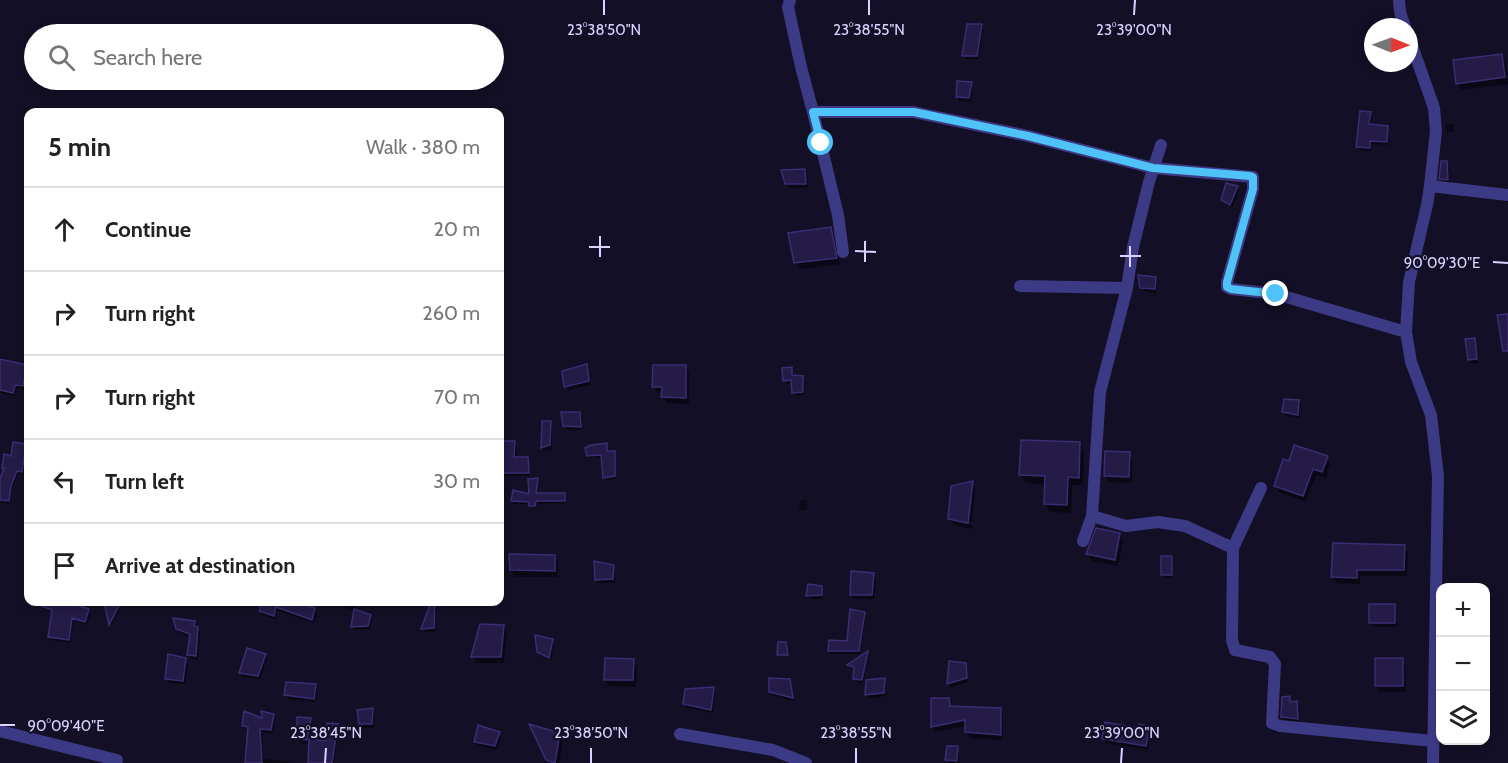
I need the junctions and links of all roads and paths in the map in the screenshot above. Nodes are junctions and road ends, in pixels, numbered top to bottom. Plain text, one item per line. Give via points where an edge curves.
1 (790, 0) edge
2 (1399, 0) edge
3 (1402, 18) edge
4 (1418, 63) edge
5 (813, 112) junction
6 (1161, 145) dead end
7 (1153, 168) junction
8 (1430, 186) junction
9 (1508, 195) edge
10 (843, 252) dead end
11 (1020, 286) dead end
12 (1127, 288) junction
13 (1406, 332) junction
14 (1261, 488) dead end
15 (1092, 516) junction
16 (1083, 541) dead end
17 (1233, 548) junction
18 (0, 731) edge
19 (680, 734) dead end
20 (1433, 741) junction
21 (117, 760) dead end
22 (806, 763) edge
23 (1433, 763) edge

1 - 5 street via 790,17
2 - 3 street
4 - 8 street via 1434,108 1436,131
5 - 7 street via 914,112
5 - 10 street
6 - 7 street
7 - 12 street via 1132,247
7 - 13 street via 1253,177 1227,287 1276,294
8 - 9 street
8 - 13 street via 1409,282
11 - 12 street
12 - 15 street via 1100,392
13 - 20 street via 1411,362 1431,416 1438,476
14 - 17 street
15 - 16 street
15 - 17 street via 1126,526 1158,522 1185,526
17 - 20 street via 1232,640 1235,650 1270,657 1275,664 1272,723
18 - 21 street
19 - 22 street via 773,750
20 - 23 street

